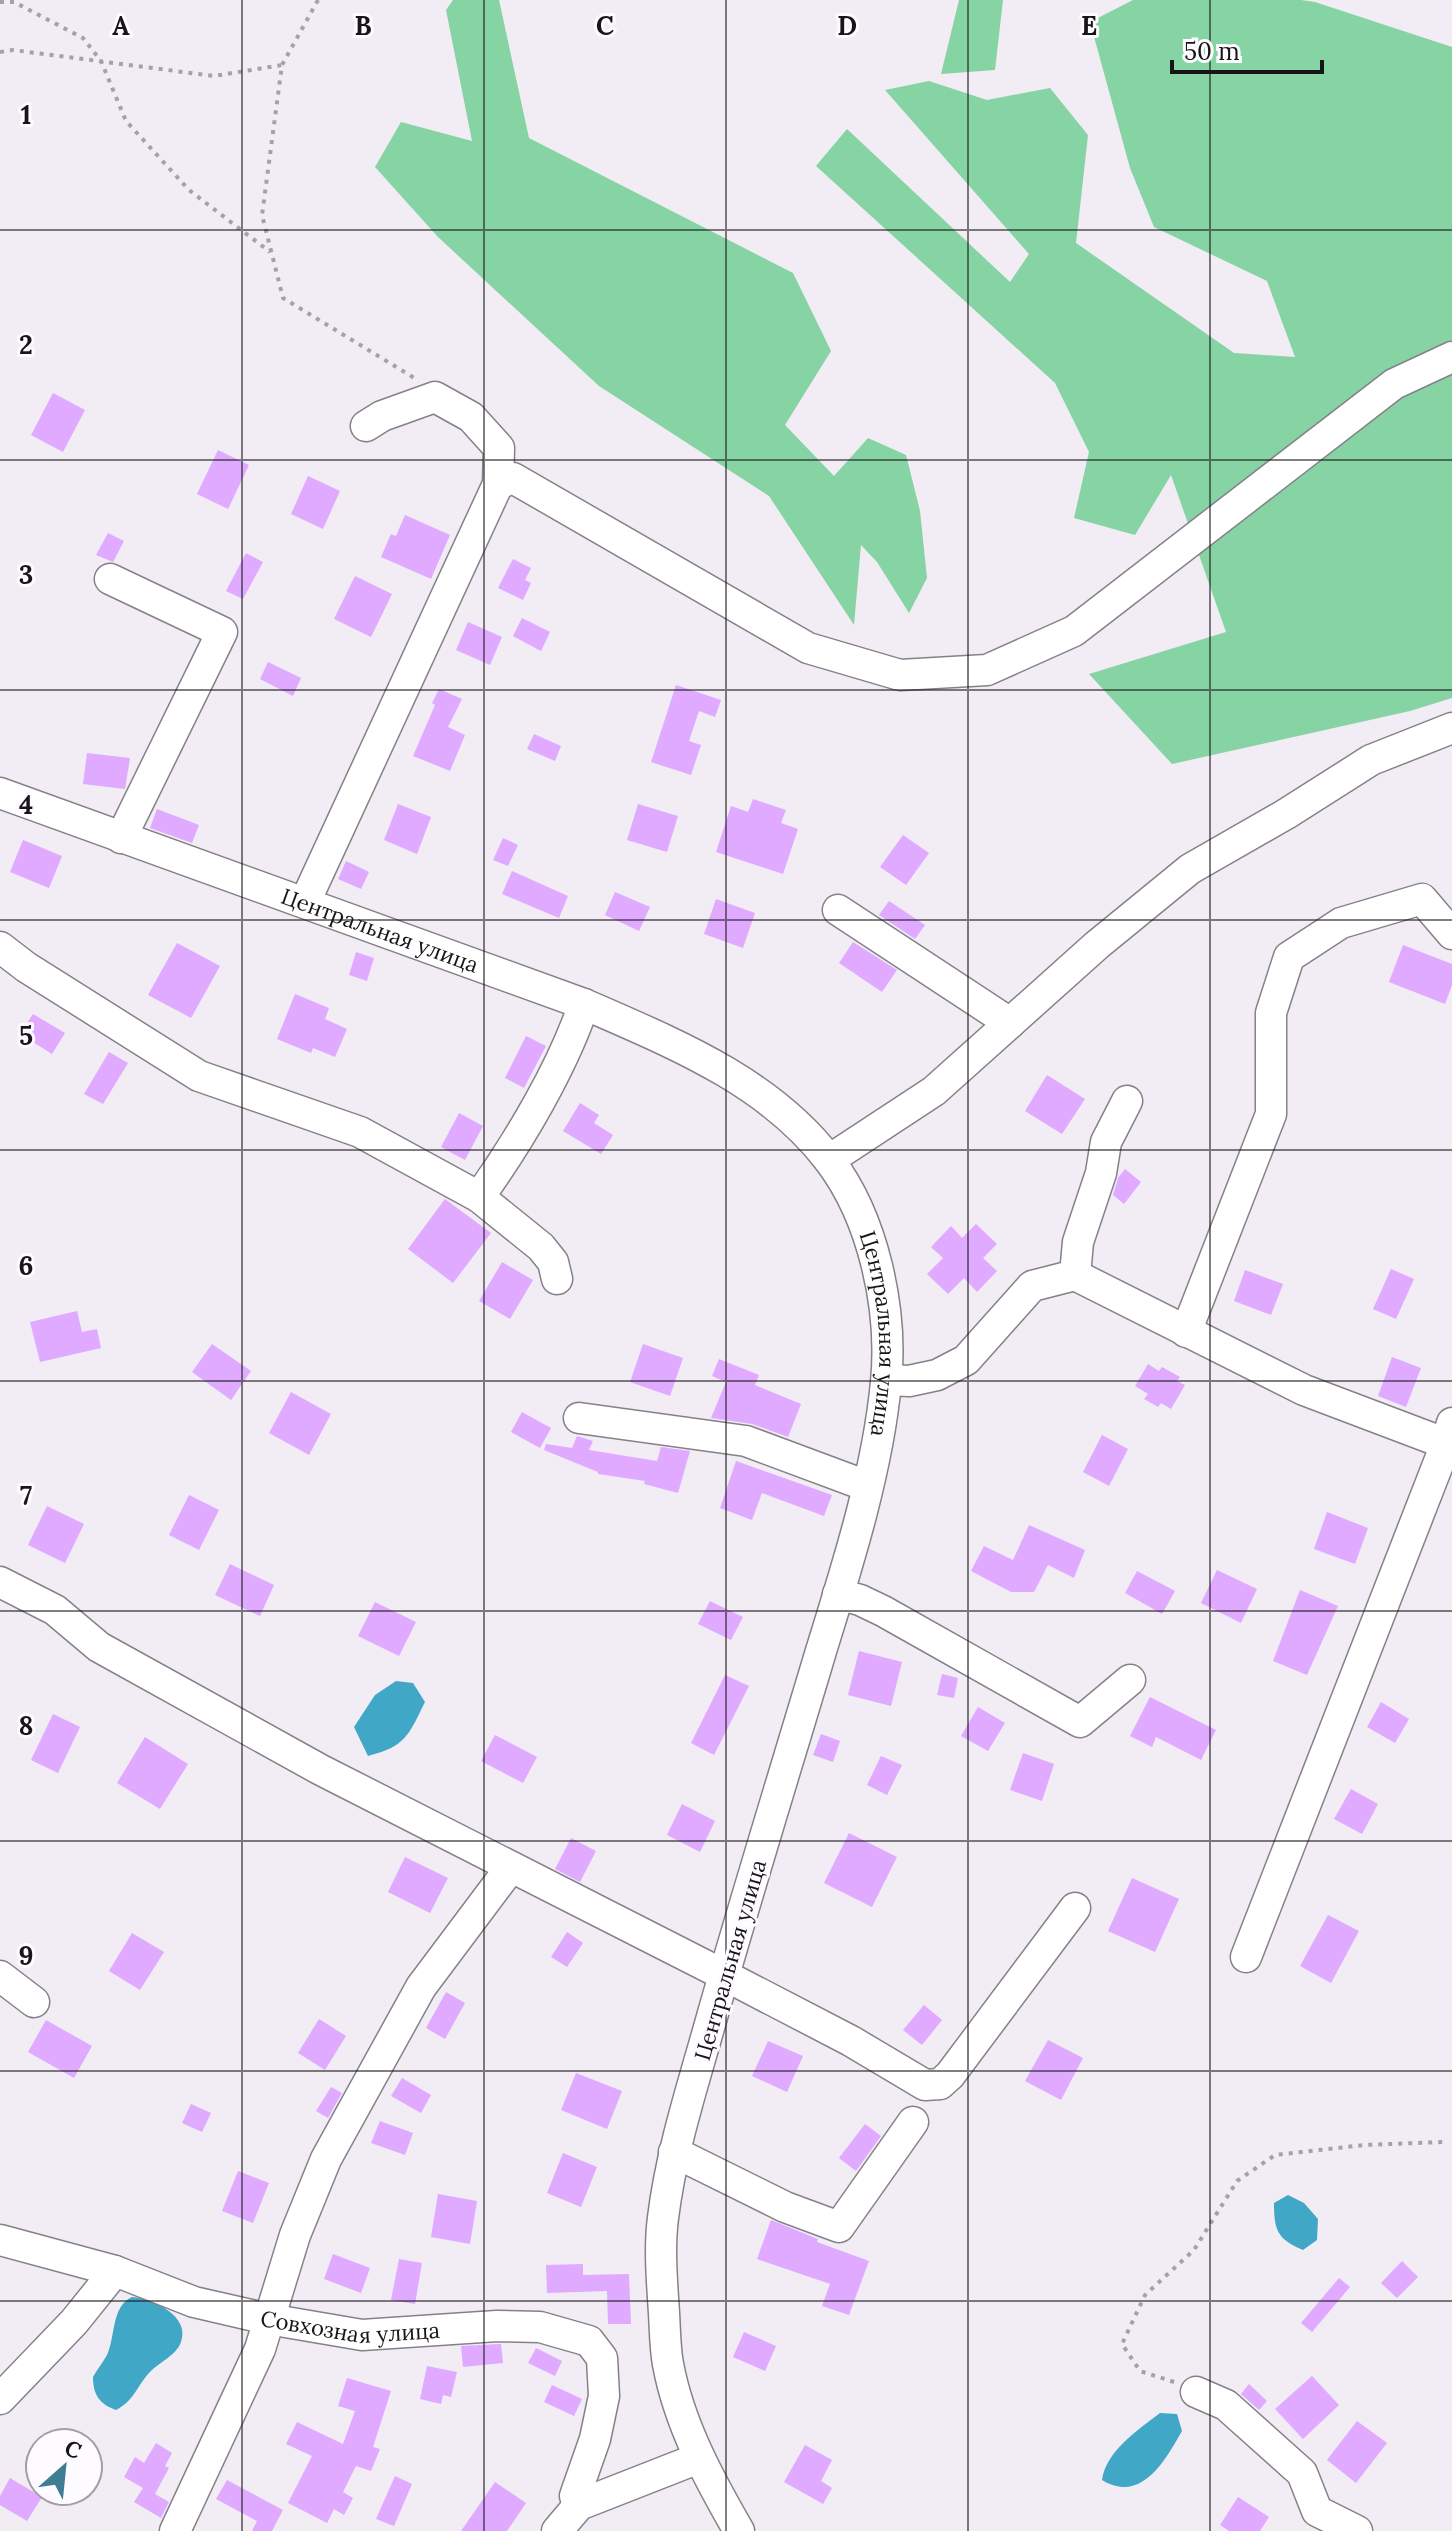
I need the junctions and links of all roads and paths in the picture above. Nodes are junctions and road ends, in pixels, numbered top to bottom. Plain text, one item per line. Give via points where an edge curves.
1 (318, 0) edge
2 (0, 2) edge
3 (0, 52) edge
4 (101, 61) junction
5 (282, 65) junction
6 (272, 253) junction
7 (1452, 357) edge
8 (435, 397) junction
9 (366, 426) dead end
10 (498, 484) junction
11 (110, 579) dead end
12 (1452, 728) edge
13 (0, 793) edge
14 (121, 838) junction
15 (305, 902) junction
16 (838, 910) dead end
17 (1452, 934) edge
18 (0, 947) edge
19 (584, 1004) junction
20 (1010, 1023) junction
21 (1127, 1101) dead end
22 (829, 1160) junction
23 (479, 1197) junction
24 (1075, 1275) junction
25 (557, 1279) dead end
26 (1186, 1332) junction
27 (887, 1380) junction
28 (579, 1418) dead end
29 (1450, 1438) edge
30 (867, 1486) junction
31 (0, 1582) edge
32 (838, 1594) junction
33 (1130, 1680) dead end
34 (511, 1867) junction
35 (1075, 1908) dead end
36 (1246, 1957) dead end
37 (724, 1975) junction
38 (0, 1976) edge
39 (34, 2002) dead end
40 (913, 2122) dead end
41 (1443, 2142) dead end
42 (674, 2152) junction
43 (0, 2240) edge
44 (115, 2271) junction
45 (268, 2319) junction
46 (1196, 2392) joint
47 (0, 2399) edge
48 (699, 2458) junction
49 (579, 2505) junction
50 (1312, 2521) edge
51 (175, 2531) edge
52 (557, 2531) edge
53 (739, 2531) edge
54 (1357, 2531) edge

1 - 5 path
2 - 4 path via 14,2 83,38
3 - 4 path
4 - 5 path via 214,76
4 - 6 path via 126,121 189,190
5 - 6 path via 262,215
6 - 8 path via 283,298 415,378
7 - 10 street via 1394,384 1074,631 987,670 900,675 808,648 513,478
8 - 9 street
8 - 10 street via 471,417 499,448
10 - 15 street
11 - 14 street via 222,632
12 - 20 street via 1371,760 1190,869
13 - 14 street, Центральная улица
14 - 15 street, Центральная улица
15 - 19 street, Центральная улица
16 - 20 street
17 - 26 street via 1422,899 1341,923 1289,957 1271,1013 1271,1114
18 - 23 street via 199,1076 360,1132
19 - 22 street, Центральная улица via 679,1045 742,1081 783,1112
19 - 23 street via 573,1037
20 - 22 street via 934,1091
21 - 24 street via 1106,1142 1078,1242
22 - 27 street, Центральная улица via 855,1203 876,1257 885,1310
23 - 25 street via 541,1247 553,1262
24 - 26 street
24 - 27 street via 1032,1286 966,1360 937,1375
26 - 29 street via 1304,1390
27 - 30 street, Центральная улица
28 - 30 street via 746,1441
29 - 36 street
30 - 32 street, Центральная улица
31 - 34 street via 55,1610 113,1655
32 - 33 street via 883,1611 1080,1722
32 - 37 street, Центральная улица
34 - 37 street
34 - 45 street via 421,1987 326,2159
35 - 37 street via 940,2084 925,2085
37 - 42 street, Центральная улица
38 - 39 street
40 - 42 street via 839,2227 785,2207
41 - 46 path via 1275,2155 1237,2181 1194,2250 1145,2295 1122,2344 1140,2371
42 - 48 street, Центральная улица via 662,2221 667,2364
43 - 44 street, Совхозная улица
44 - 45 street, Совхозная улица via 194,2302
44 - 47 street
45 - 49 street, Совхозная улица via 362,2335 540,2327 589,2341 602,2358 604,2396 575,2496
45 - 51 street via 260,2349
46 - 50 street via 1226,2405 1302,2473
48 - 49 street
48 - 53 street, Центральная улица
49 - 52 street
50 - 54 street

